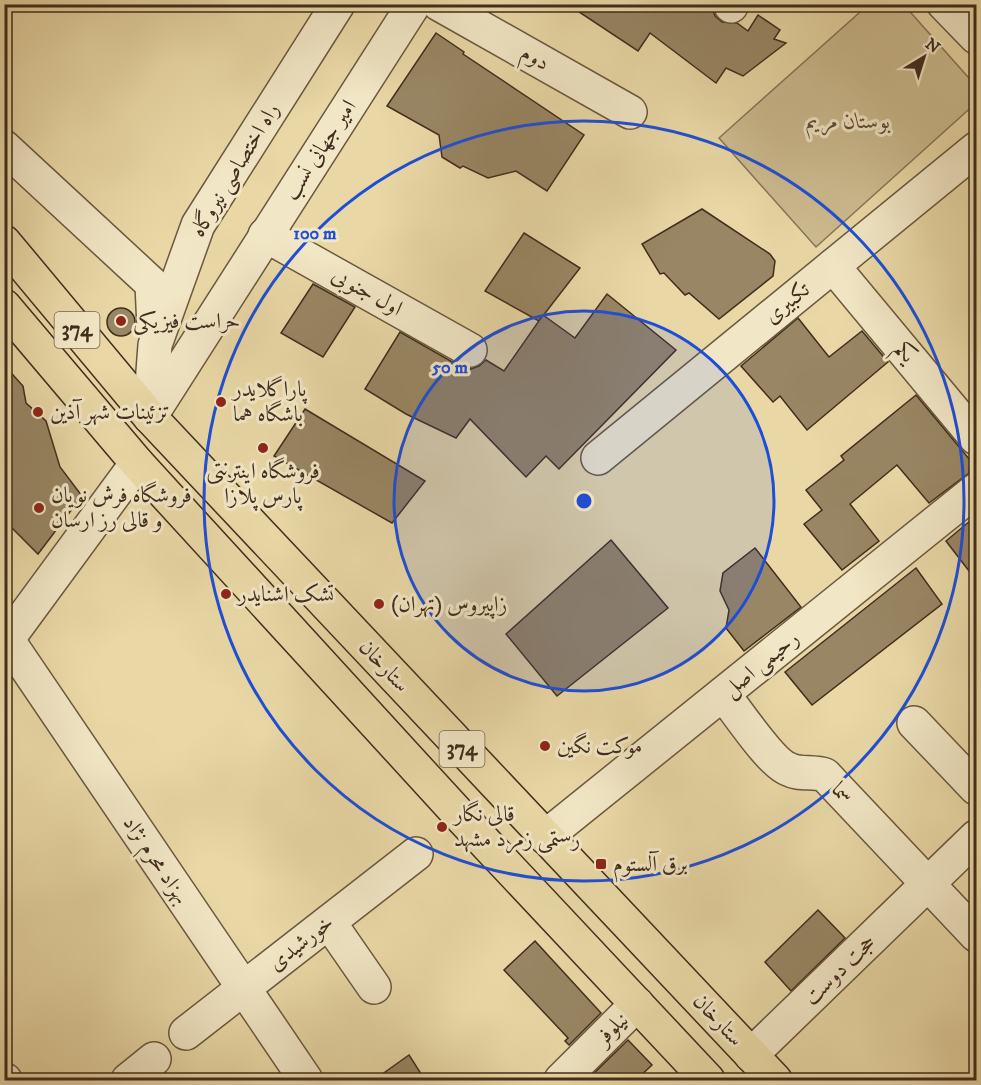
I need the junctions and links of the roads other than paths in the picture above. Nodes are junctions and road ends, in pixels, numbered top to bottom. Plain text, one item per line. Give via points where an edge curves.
1 (338, 4) edge
2 (414, 4) edge
3 (439, 4) edge
4 (944, 4) edge
5 (976, 37) edge
6 (630, 112) dead end
7 (4, 147) edge
8 (976, 149) edge
9 (265, 235) junction
10 (4, 242) edge
11 (833, 266) junction
12 (4, 306) edge
13 (155, 345) junction
14 (470, 350) dead end
15 (150, 417) junction
16 (976, 438) edge
17 (598, 458) dead end
18 (137, 463) junction
19 (976, 490) edge
20 (6, 641) edge
21 (723, 694) junction
22 (914, 723) dead end
23 (976, 788) edge
24 (546, 837) junction
25 (976, 837) edge
26 (416, 854) dead end
27 (930, 885) junction
28 (329, 922) junction
29 (976, 934) edge
30 (374, 987) dead end
31 (242, 988) junction
32 (637, 1004) junction
33 (186, 1033) dead end
34 (751, 1055) junction
35 (154, 1059) dead end
36 (128, 1080) edge
37 (306, 1080) edge
38 (561, 1080) edge
39 (708, 1080) edge
40 (775, 1080) edge

1 - 13 street, راه اختصاصی نیروگاه via 198,225
2 - 9 street, امیر جهانی نسب
3 - 6 street, دوم
4 - 5 street
7 - 13 street via 152,284
8 - 11 street, تکبیری
9 - 14 street, اول جنوبی
9 - 15 street, امیر جهانی نسب
10 - 15 main road, ستارخان / 374
11 - 16 street, یکم
11 - 17 street, تکبیری
12 - 18 main road, ستارخان / 374
13 - 15 street, راه اختصاصی نیروگاه
15 - 24 main road, ستارخان / 374
18 - 20 street
18 - 32 main road, ستارخان / 374
19 - 21 street, رحیمی اصل
20 - 31 street, بهزاد محرم نژاد
21 - 24 street, رحیمی اصل
21 - 27 street, سما via 778,763 795,772 825,775
22 - 23 street
24 - 34 main road, ستارخان / 374
25 - 27 street, حجت دوست
26 - 28 street, خورشیدی
27 - 29 street
27 - 34 street, حجت دوست
28 - 30 street
28 - 31 street, خورشیدی
31 - 33 street, خورشیدی
31 - 37 street, بهزاد محرم نژاد
32 - 38 street, نیلوفر
32 - 39 main road, ستارخان / 374
34 - 40 main road, ستارخان / 374
35 - 36 street

